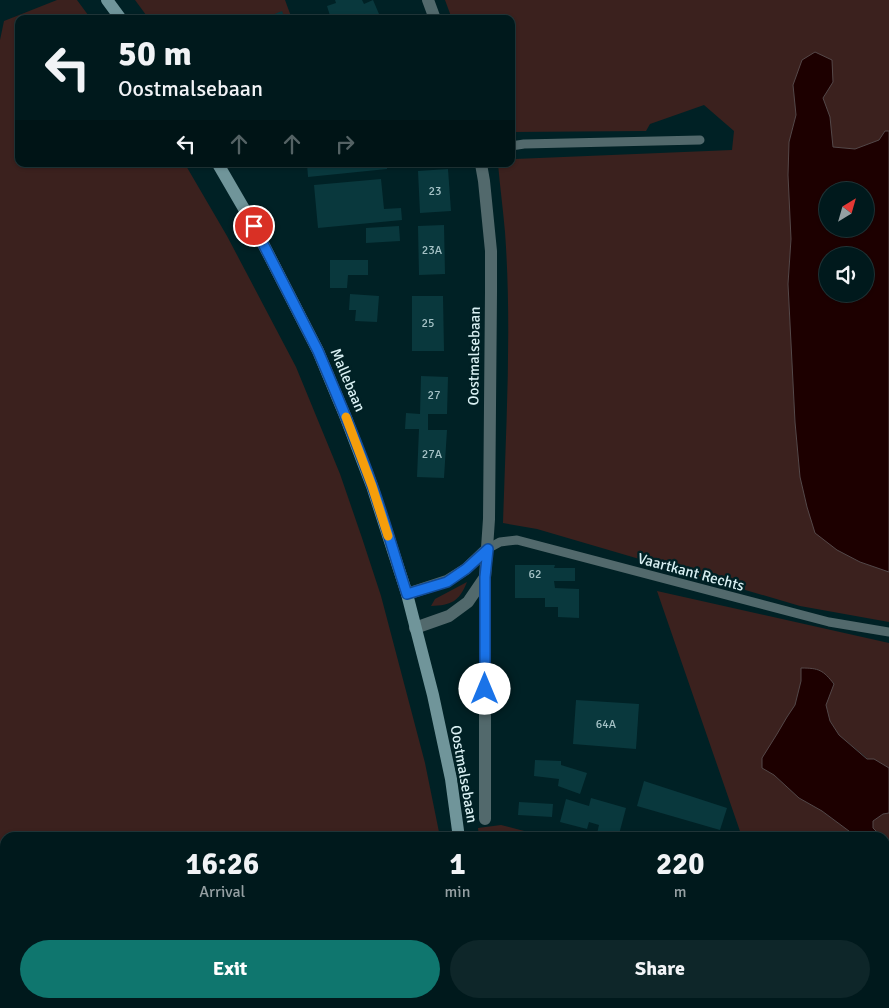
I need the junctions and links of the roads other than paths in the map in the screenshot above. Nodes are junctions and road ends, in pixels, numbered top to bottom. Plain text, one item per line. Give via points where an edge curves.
1 (108, 0) edge
2 (428, 0) edge
3 (118, 15) edge
4 (434, 15) edge
5 (700, 140) dead end
6 (515, 145) edge
7 (220, 167) edge
8 (482, 167) edge
9 (488, 549) junction
10 (485, 577) junction
11 (407, 594) junction
12 (415, 628) junction
13 (889, 632) edge
14 (485, 819) dead end
15 (458, 832) edge

1 - 3 main road
2 - 4 street
5 - 6 lane
7 - 11 main road, Mallebaan via 318,351 372,486
8 - 9 street, Oostmalsebaan via 491,251
9 - 10 street, Oostmalsebaan
9 - 11 street via 447,582
9 - 13 lane, Vaartkant Rechts via 500,542 517,540 828,622
10 - 12 street, Oostmalsebaan via 468,602 449,616
10 - 14 street, Oostmalsebaan
11 - 12 main road, Oostmalsebaan
12 - 15 main road, Oostmalsebaan via 451,779

